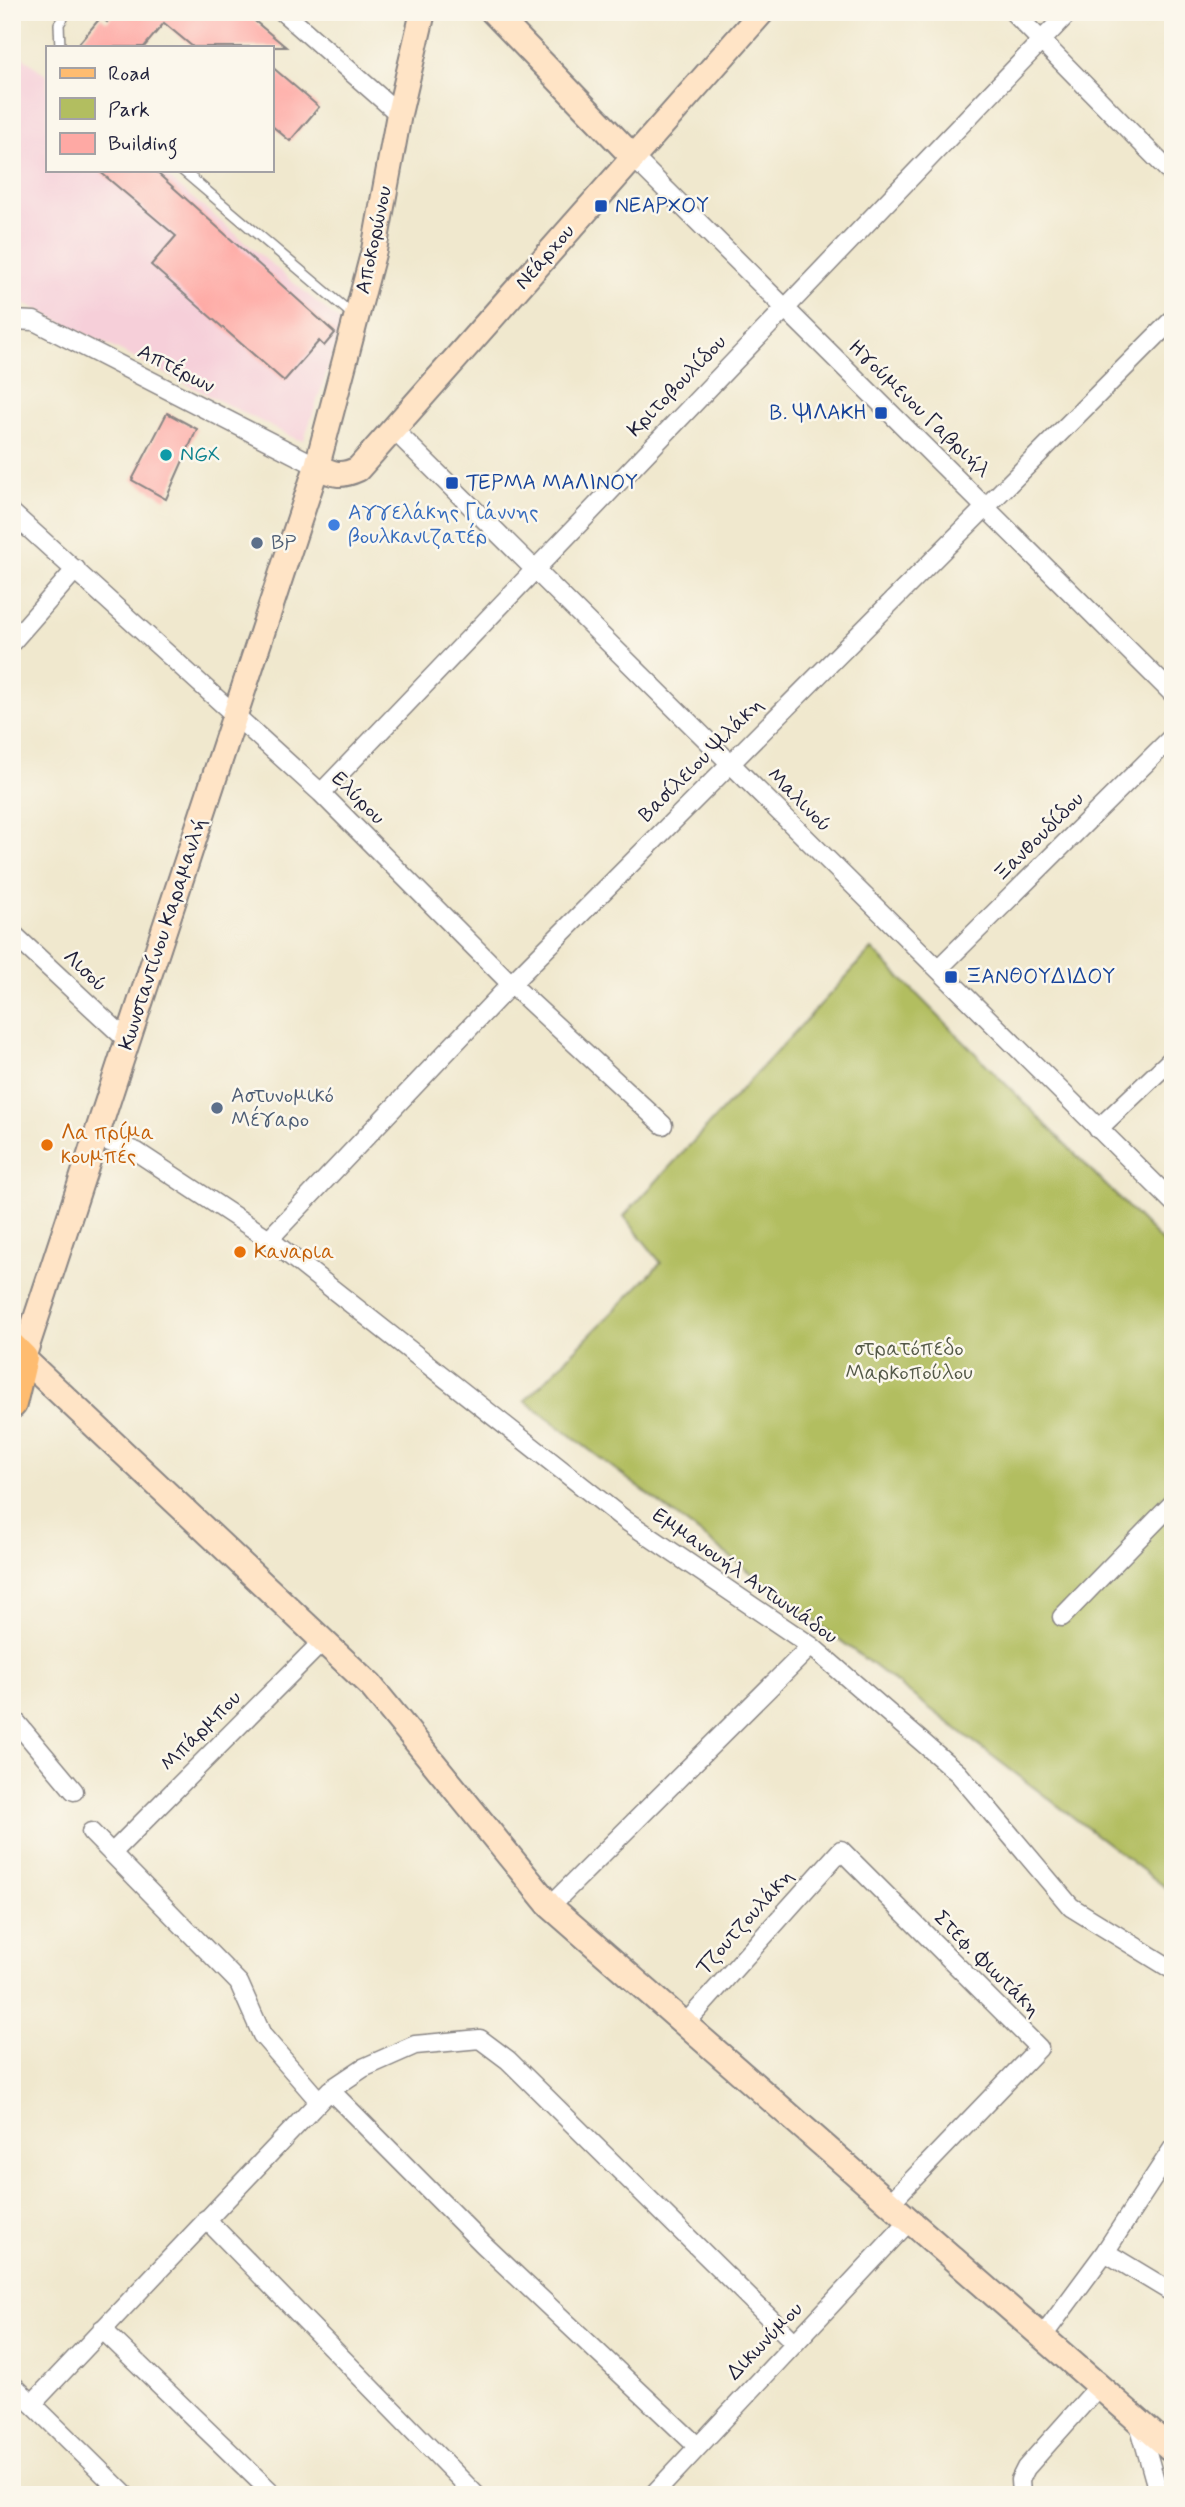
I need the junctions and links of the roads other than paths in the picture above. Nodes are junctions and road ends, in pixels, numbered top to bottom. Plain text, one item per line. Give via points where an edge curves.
1 (67, 12) edge
2 (283, 12) edge
3 (423, 12) edge
4 (493, 12) edge
5 (762, 12) edge
6 (1013, 12) edge
7 (1069, 12) edge
8 (1040, 42) junction
9 (60, 46) edge
10 (399, 114) junction
11 (633, 158) junction
12 (184, 172) edge
13 (1173, 175) edge
14 (783, 309) junction
15 (357, 319) junction
16 (1173, 319) edge
17 (12, 320) edge
18 (393, 429) junction
19 (317, 466) junction
20 (987, 507) junction
21 (12, 513) edge
22 (533, 568) junction
23 (76, 569) junction
24 (12, 642) edge
25 (1173, 694) edge
26 (235, 714) junction
27 (1173, 737) edge
28 (730, 764) junction
29 (321, 793) junction
30 (12, 933) edge
31 (938, 969) junction
32 (511, 984) junction
33 (128, 1041) junction
34 (1173, 1058) edge
35 (663, 1125) dead end
36 (1098, 1129) junction
37 (96, 1136) junction
38 (1173, 1202) edge
39 (269, 1239) junction
40 (18, 1353) edge
41 (12, 1404) edge
42 (1173, 1503) edge
43 (1062, 1617) dead end
44 (323, 1641) junction
45 (811, 1646) junction
46 (12, 1717) edge
47 (75, 1791) dead end
48 (91, 1832) dead end
49 (841, 1850) joint
50 (112, 1853) junction
51 (550, 1906) junction
52 (1173, 1970) edge
53 (685, 2024) junction
54 (324, 2096) junction
55 (1173, 2148) edge
56 (891, 2202) junction
57 (206, 2219) junction
58 (911, 2219) junction
59 (1105, 2252) junction
60 (1173, 2293) edge
61 (102, 2329) junction
62 (1043, 2336) junction
63 (795, 2343) junction
64 (12, 2384) edge
65 (1099, 2386) junction
66 (32, 2404) junction
67 (1138, 2421) junction
68 (696, 2445) junction
69 (1173, 2451) edge
70 (125, 2495) edge
71 (274, 2495) edge
72 (476, 2495) edge
73 (653, 2495) edge
74 (1021, 2495) edge
75 (1158, 2495) edge

1 - 9 lane via 59,24
2 - 10 street
3 - 10 main road, Αποκορώνου
4 - 11 main road
5 - 11 main road, Νεάρχου
6 - 8 street
7 - 8 street, Κριτοβουλίδου
8 - 13 street
8 - 14 street, Κριτοβουλίδου
10 - 15 main road, Αποκορώνου
11 - 14 street, Ηγούμενου Γαβριήλ
11 - 18 main road, Νεάρχου
12 - 15 lane
14 - 20 street, Ηγούμενου Γαβριήλ
14 - 22 street, Κριτοβουλίδου
15 - 19 main road, Αποκορώνου
16 - 20 street, Βασίλειου Ψιλάκη
17 - 19 street, Απτέρων via 34,321
18 - 19 main road, Νεάρχου via 358,468 346,474 334,475
18 - 22 street, Μαλινού
19 - 26 main road, Κωνσταντίνου Καραμανλή
20 - 25 street, Ηγούμενου Γαβριήλ
20 - 28 street, Βασίλειου Ψιλάκη
21 - 23 street, Ελύρου
22 - 28 street, Μαλινού
22 - 29 street, Κριτοβουλίδου
23 - 24 street
23 - 26 street, Ελύρου
26 - 29 street, Ελύρου
26 - 33 main road, Κωνσταντίνου Καραμανλή
27 - 31 street, Ξανθουδίδου
28 - 31 street, Μαλινού
28 - 32 street, Βασίλειου Ψιλάκη
29 - 32 street, Ελύρου
30 - 33 street, Λισού
31 - 36 street, Μαλινού
32 - 35 street, Ελύρου
32 - 39 street, Βασίλειου Ψιλάκη
33 - 37 main road, Κωνσταντίνου Καραμανλή
34 - 36 street
36 - 38 street, Μαλινού
37 - 39 street, Εμμανουήλ Αντωνιάδου via 137,1152
37 - 40 main road, Κωνσταντίνου Καραμανλή
39 - 45 street, Εμμανουήλ Αντωνιάδου via 625,1520
40 - 41 main road, Κωνσταντίνου Καραμανλή
40 - 44 main road
42 - 43 street
44 - 50 street, Μπάρμπου
44 - 51 main road via 371,1686
45 - 51 street
45 - 52 street, Εμμανουήλ Αντωνιάδου via 958,1773 1071,1907
46 - 47 street
48 - 50 street
49 - 53 street, Τζουτζουλάκη
49 - 56 street, Στεφ. Φιωτάκη via 1039,2048
50 - 54 street via 239,1983 262,2035
51 - 53 main road
53 - 56 main road
54 - 57 street
54 - 63 street via 363,2068 415,2045 480,2039 508,2060
54 - 68 street
55 - 59 street
56 - 58 main road
57 - 61 street
57 - 72 street
58 - 62 main road
58 - 63 street, Δικωνύμου
59 - 60 street
59 - 62 street
61 - 66 street
61 - 71 street
62 - 65 main road
63 - 68 street, Δικωνύμου
64 - 66 street
65 - 67 main road
65 - 74 street via 1026,2468 1020,2480
66 - 70 street
67 - 69 main road
67 - 75 street
68 - 73 street, Δικωνύμου

